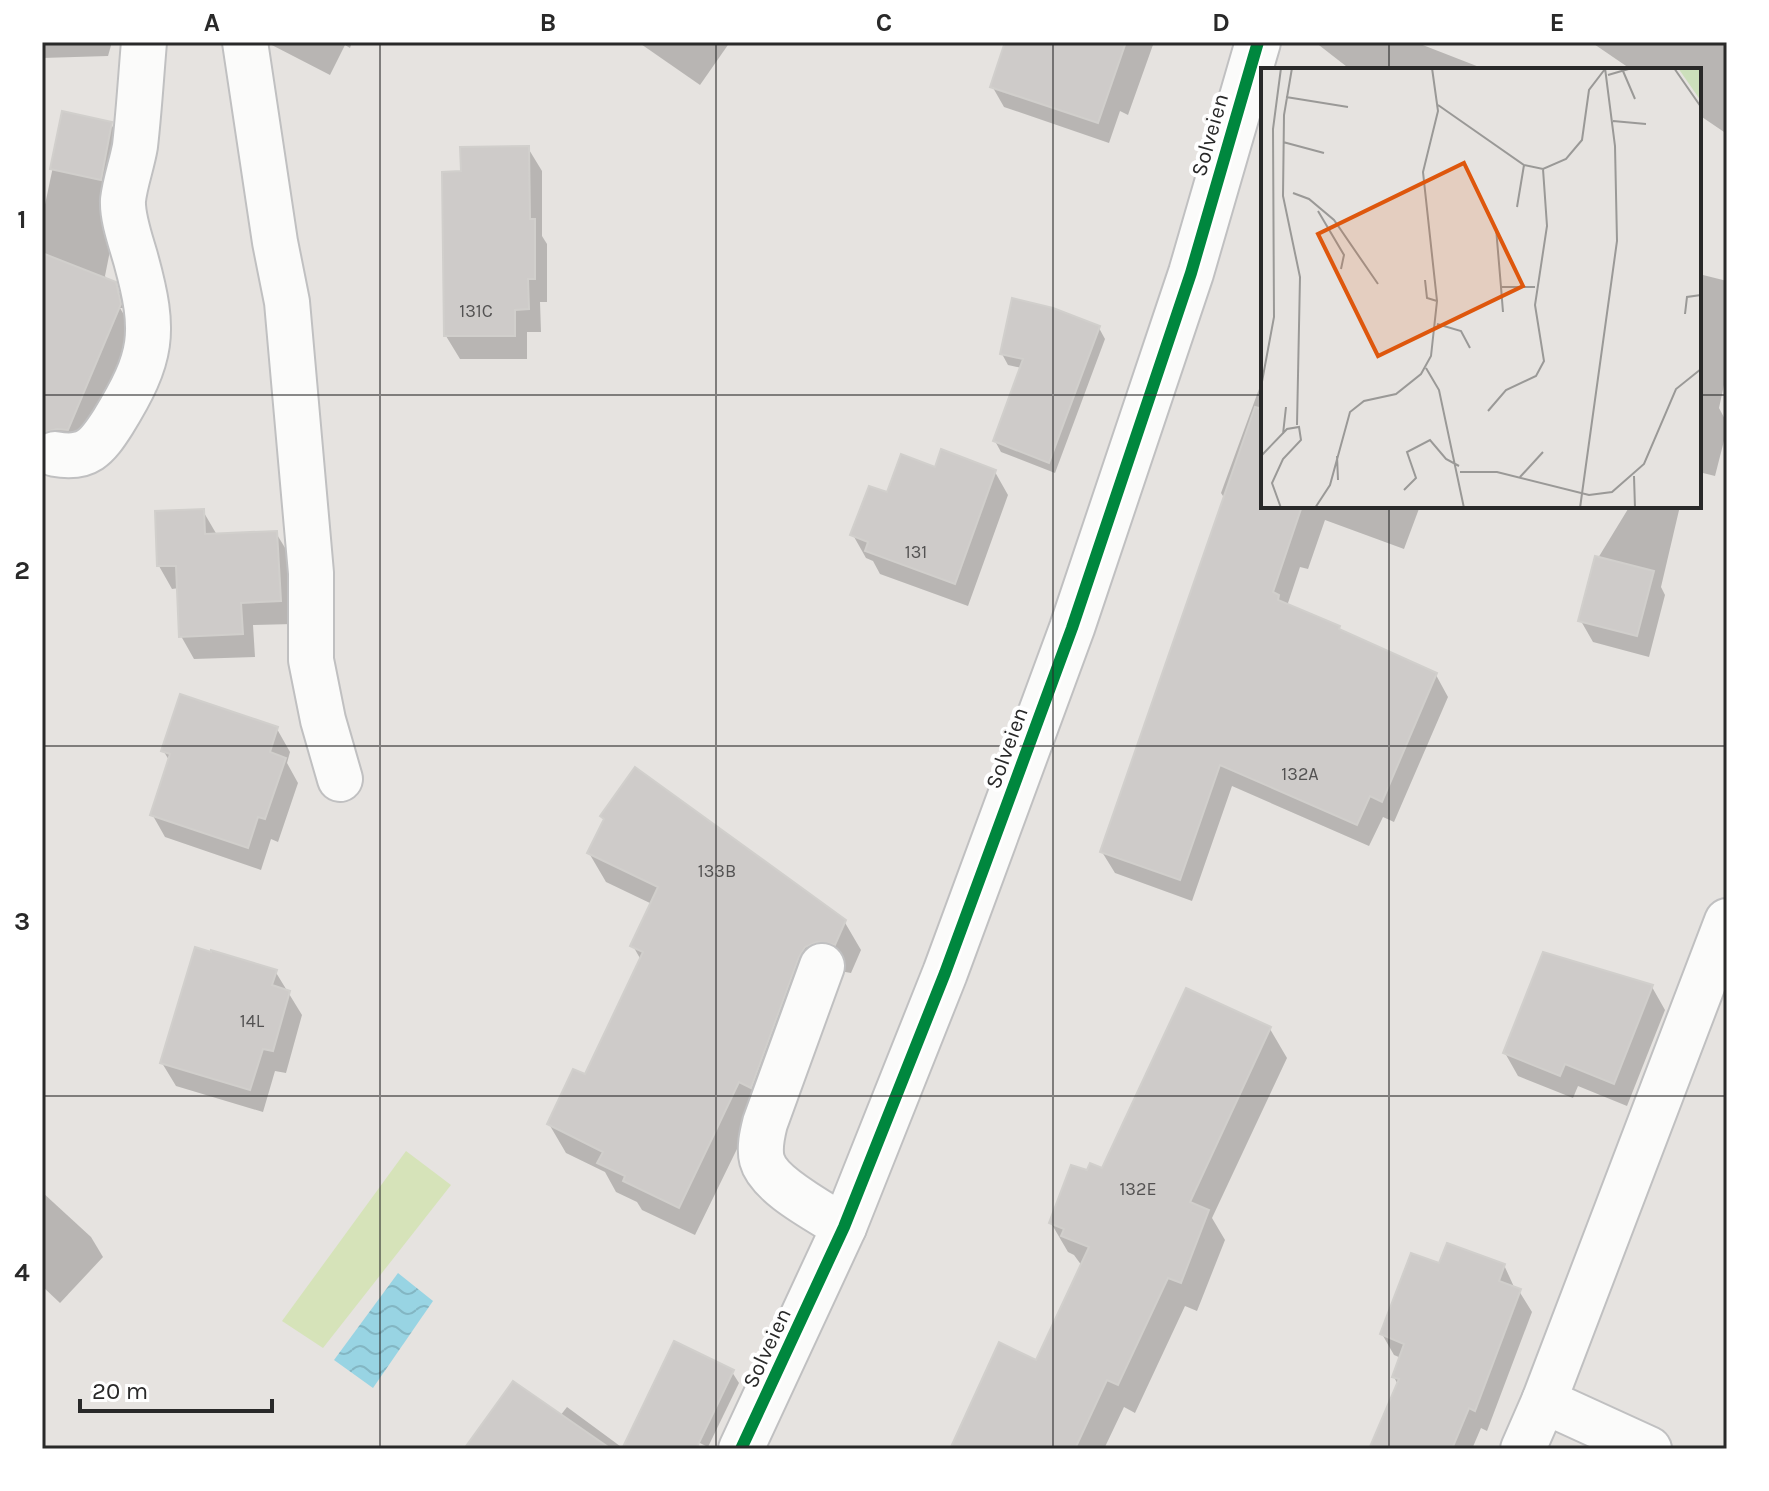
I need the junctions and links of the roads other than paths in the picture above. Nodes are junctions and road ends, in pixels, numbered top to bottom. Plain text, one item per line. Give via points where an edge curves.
1 (144, 42) edge
2 (245, 42) edge
3 (1258, 42) edge
4 (55, 454) dead end
5 (340, 779) dead end
6 (1727, 921) edge
7 (822, 966) dead end
8 (844, 1227) junction
9 (1544, 1401) junction
10 (741, 1449) edge
11 (1523, 1449) edge
12 (1649, 1449) edge

1 - 4 street via 134,149 123,202 145,292 146,358 126,400 90,451 71,457
2 - 5 street via 287,302 311,573 311,660
3 - 8 street, Solveien via 1191,273 1072,628 945,973
6 - 9 street
7 - 8 street via 760,1149 772,1179
8 - 10 street, Solveien
9 - 11 street
9 - 12 street

